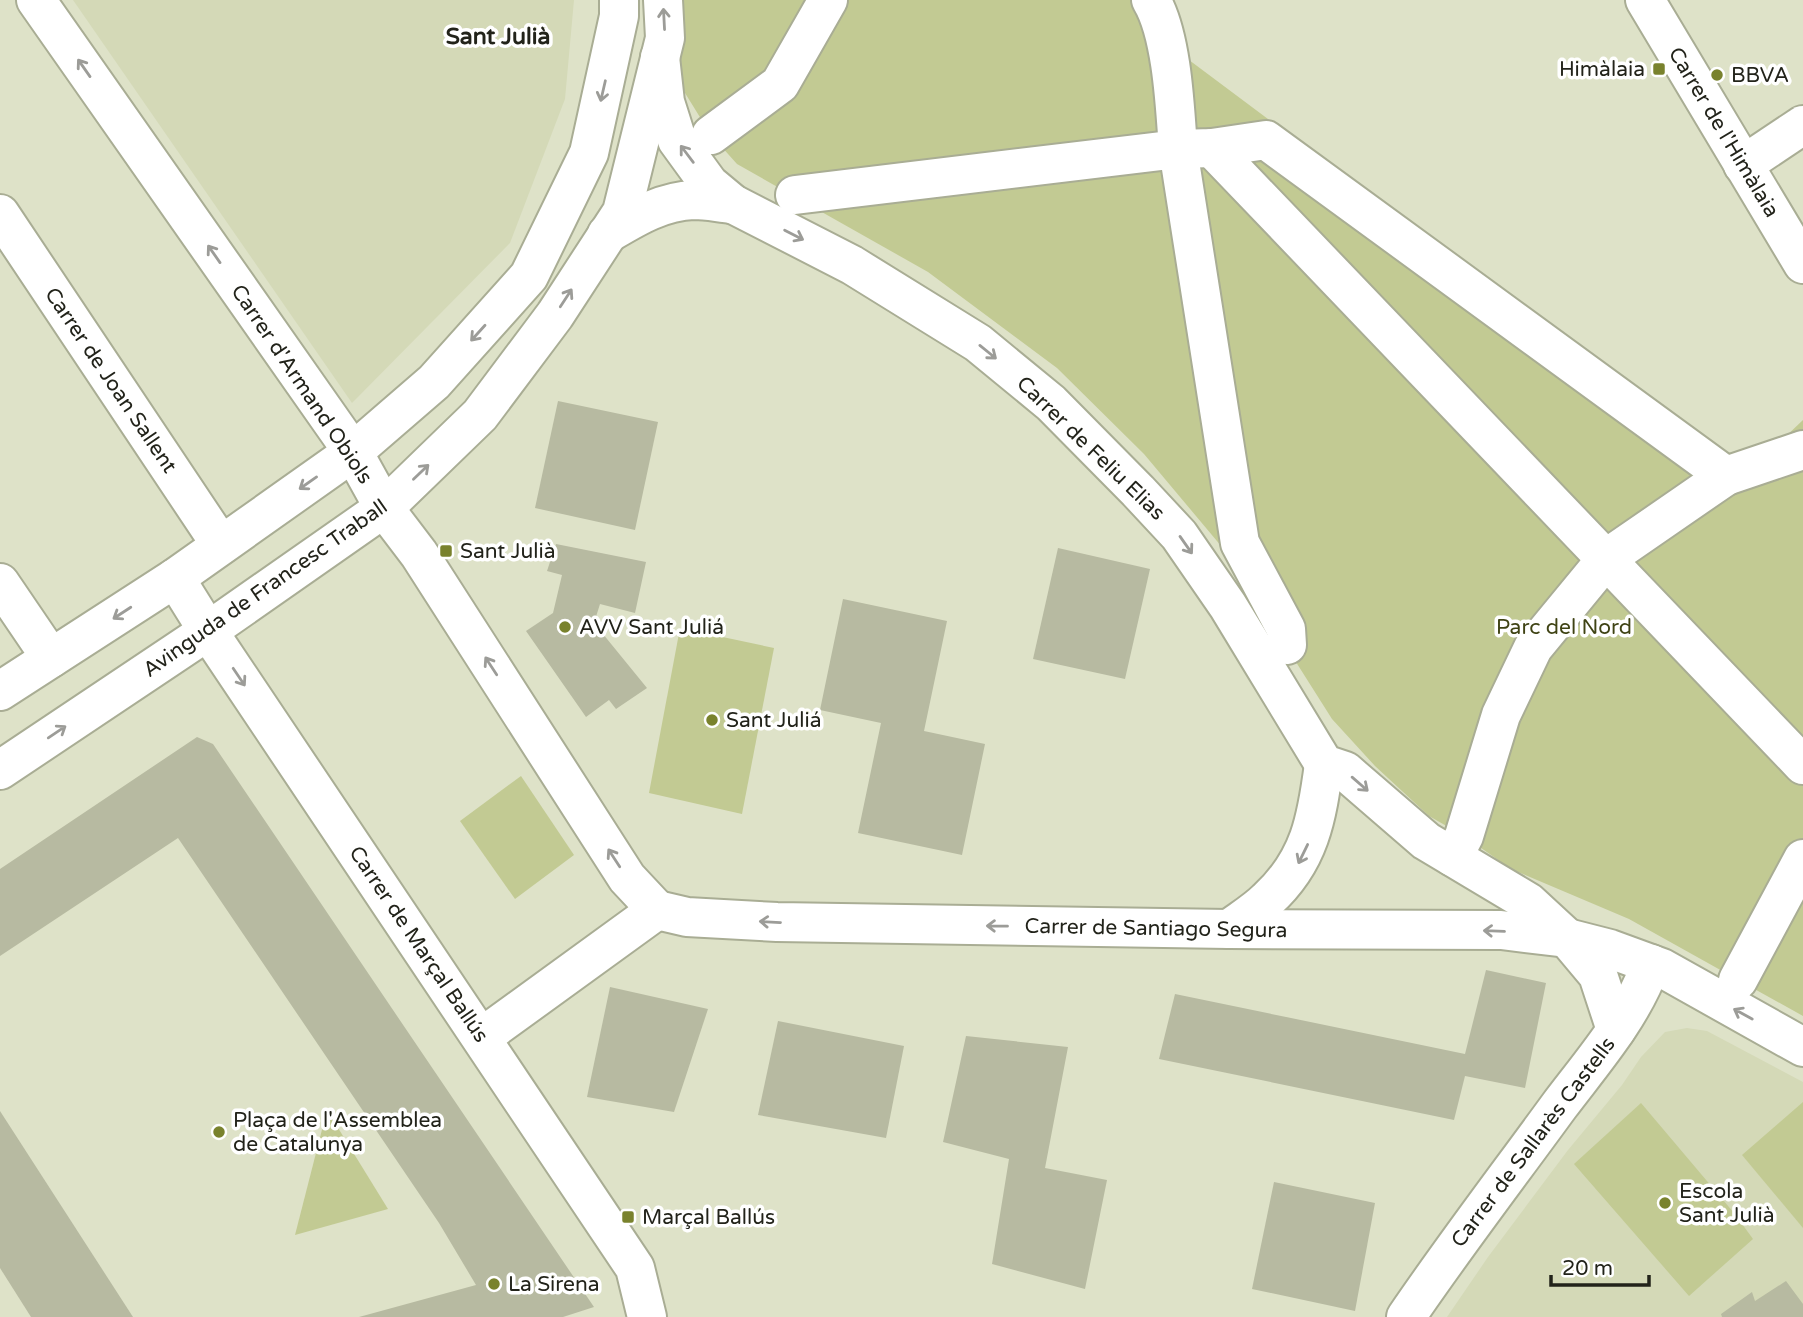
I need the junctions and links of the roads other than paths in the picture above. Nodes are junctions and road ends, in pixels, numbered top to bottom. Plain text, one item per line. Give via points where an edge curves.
1 (36, 0) edge
2 (619, 0) edge
3 (663, 0) edge
4 (828, 0) edge
5 (1151, 0) edge
6 (1645, 0) edge
7 (660, 57) junction
8 (1803, 125) edge
9 (711, 135) dead end
10 (1195, 148) junction
11 (1743, 165) junction
12 (795, 195) dead end
13 (733, 204) junction
14 (0, 214) edge
15 (607, 234) junction
16 (1803, 264) edge
17 (1803, 450) edge
18 (353, 452) junction
19 (1726, 476) junction
20 (384, 508) junction
21 (221, 545) junction
22 (1606, 558) junction
23 (175, 578) junction
24 (0, 583) edge
25 (208, 631) junction
26 (1287, 645) dead end
27 (51, 658) junction
28 (0, 691) edge
29 (1324, 764) junction
30 (1803, 765) edge
31 (0, 770) edge
32 (1453, 857) junction
33 (1803, 859) edge
34 (657, 910) junction
35 (1228, 929) junction
36 (1567, 938) junction
37 (1651, 964) junction
38 (1738, 979) dead end
39 (1616, 1030) junction
40 (482, 1037) junction
41 (1803, 1047) edge
42 (647, 1317) edge
43 (1406, 1317) edge

18 -> 1 street, Carrer d'Armand Obiols
2 -> 18 street via 620,16 589,153 529,276 434,382
7 -> 3 street, Avinguda de Francesc Traball via 665,38
4 - 9 street via 780,84
5 - 10 street via 1159,14 1174,93
6 - 11 street, Carrer de l'Himàlaia
13 -> 7 street, Carrer de Feliu Elias via 709,184 677,140 665,102
7 - 15 street, Avinguda de Francesc Traball via 621,212
8 - 11 street
10 - 12 street
10 - 19 street via 1266,140
10 - 22 street
10 - 26 street via 1240,543 1286,629
11 - 16 street, Carrer de l'Himàlaia
13 - 15 street, Carrer de Feliu Elias via 694,200 671,204 646,211
13 -> 29 street, Carrer de Feliu Elias via 852,265 955,329 1051,403 1179,535
14 - 21 street, Carrer de Joan Sallent
20 -> 15 street, Avinguda de Francesc Traball via 480,415 555,315
17 - 19 street
18 - 20 street, Carrer d'Armand Obiols
18 -> 21 street
19 - 22 street
20 - 25 street, Avinguda de Francesc Traball
34 -> 20 street, Carrer d'Armand Obiols via 627,878 419,554
21 - 23 street
22 - 30 street
22 - 32 street via 1533,648 1501,715 1464,836
23 - 25 street, Carrer de Marçal Ballús
23 -> 27 street
24 - 27 street
31 -> 25 street, Avinguda de Francesc Traball
25 -> 40 street, Carrer de Marçal Ballús
27 - 28 street
29 -> 32 street via 1345,771 1426,841
29 -> 35 street via 1311,836 1295,870 1267,900
32 - 36 street via 1528,902
33 - 38 street
35 -> 34 street, Carrer de Santiago Segura via 777,922 687,917
34 - 40 street
36 -> 35 street, Carrer de Santiago Segura via 1501,930
36 - 37 street, Carrer de Santiago Segura
36 - 39 street via 1598,975
37 - 39 street, Carrer de Sallarès Castells via 1642,989
41 -> 37 street
39 - 43 street, Carrer de Sallarès Castells
40 - 42 street, Carrer de Marçal Ballús via 635,1268

